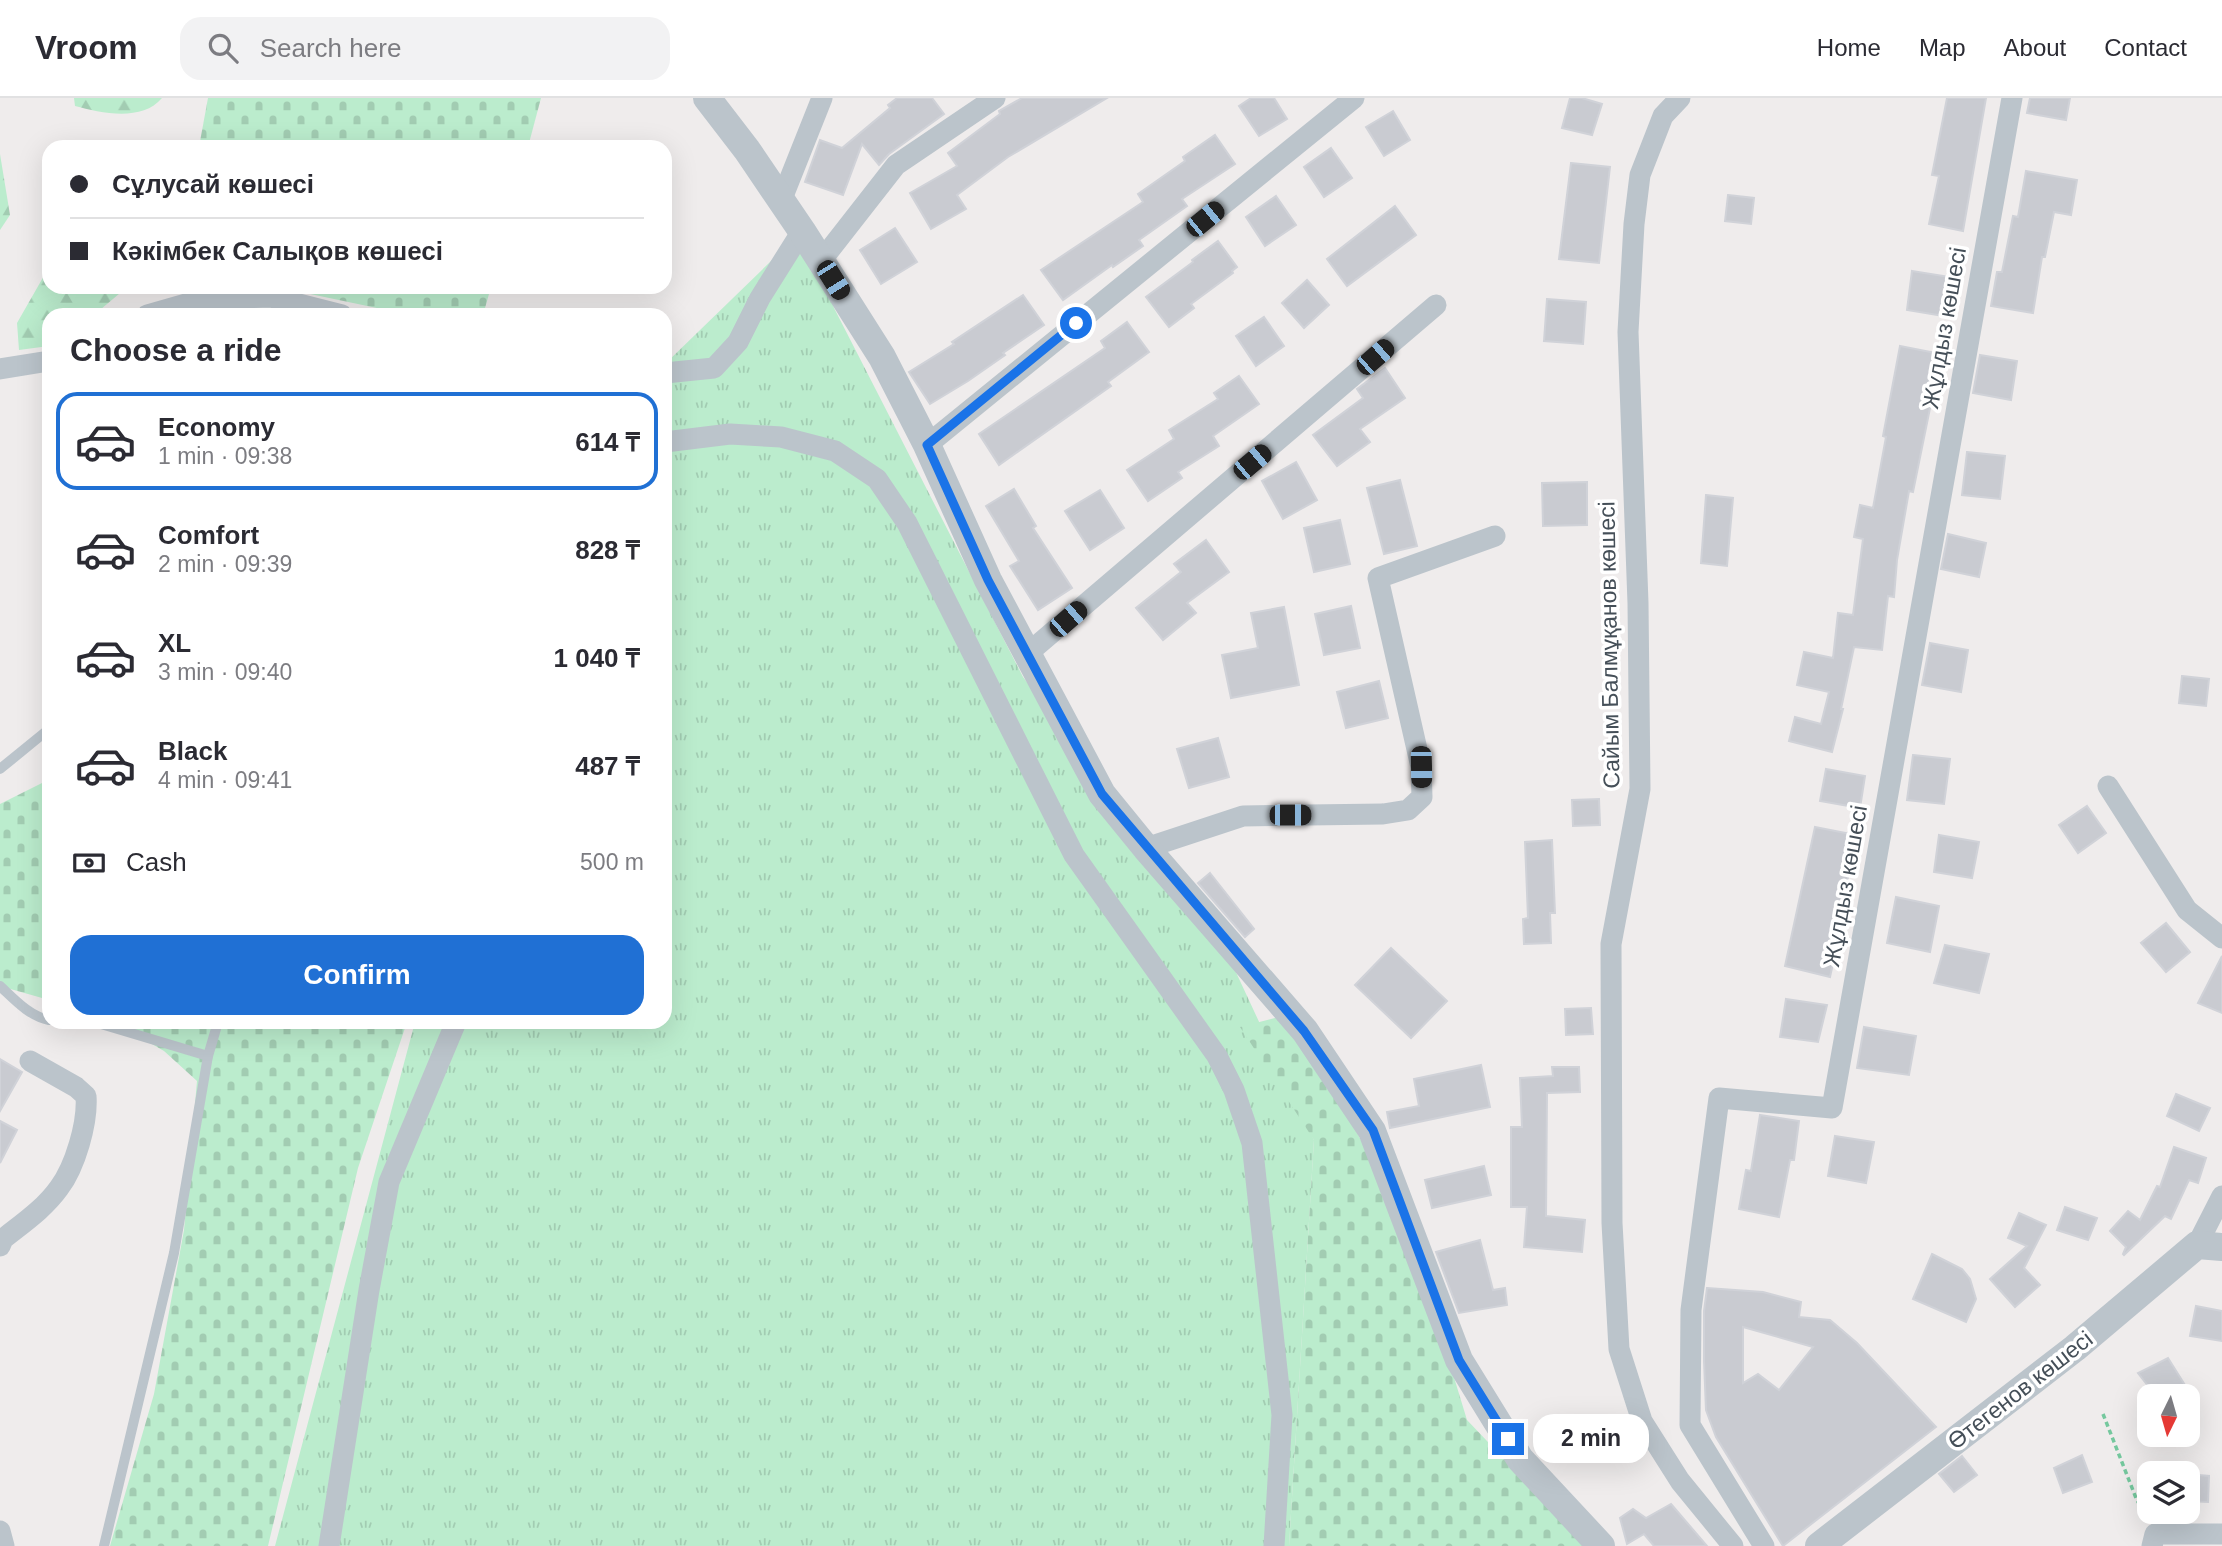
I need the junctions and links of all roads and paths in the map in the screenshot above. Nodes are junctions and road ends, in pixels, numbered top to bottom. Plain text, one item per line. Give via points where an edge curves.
1 (707, 98) edge
2 (822, 98) edge
3 (995, 98) edge
4 (1354, 98) edge
5 (1680, 98) edge
6 (2012, 98) edge
7 (781, 201) junction
8 (802, 231) junction
9 (821, 261) junction
10 (1436, 305) dead end
11 (203, 307) edge
12 (314, 308) edge
13 (42, 362) edge
14 (0, 369) edge
15 (672, 372) edge
16 (672, 441) edge
17 (927, 445) junction
18 (1495, 536) dead end
19 (1027, 654) junction
20 (42, 735) edge
21 (0, 769) edge
22 (2108, 786) dead end
23 (1146, 848) junction
24 (2222, 938) edge
25 (0, 986) edge
26 (42, 1018) edge
27 (118, 1029) edge
28 (216, 1029) edge
29 (453, 1029) edge
30 (208, 1056) junction
31 (30, 1061) dead end
32 (2222, 1196) edge
33 (0, 1246) edge
34 (2209, 1246) edge
35 (2103, 1414) dead end
36 (2136, 1498) dead end
37 (0, 1531) edge
38 (2222, 1534) edge
39 (2154, 1540) edge
40 (4, 1546) edge
41 (104, 1546) edge
42 (329, 1546) edge
43 (1274, 1546) edge
44 (1601, 1546) edge
45 (1733, 1546) edge
46 (1764, 1546) edge
47 (1819, 1546) edge

1 - 7 street
2 - 7 street
3 - 9 street via 896,165
4 - 17 street
5 - 45 street, Сайым Балмұқанов көшесі via 1663,116 1640,175 1634,224 1628,332 1640,789 1611,944 1612,1223 1619,1349 1642,1421 1680,1481
6 - 46 street, Жұлдыз көшесі via 1832,1108 1718,1098 1690,1310 1690,1425
7 - 8 street
8 - 9 street
8 - 15 street via 738,342 714,368
9 - 17 street via 882,357
10 - 19 street
11 - 12 street via 271,297
13 - 14 street
16 - 43 street via 730,433 781,438 835,452 877,479 907,523 1074,855 1217,1056 1252,1143 1282,1415
17 - 19 street
18 - 23 street via 1377,578 1421,767 1422,797 1409,810 1243,816
19 - 23 street via 1102,794
20 - 21 lane
22 - 24 street via 2187,910
23 - 44 street via 1304,1031 1373,1130 1459,1360 1520,1459
25 - 26 lane
27 - 30 lane
28 - 30 lane
29 - 42 street via 389,1182
30 - 41 lane via 174,1253
31 - 33 street via 76,1087 86,1096 87,1110 61,1186
32 - 34 street
34 - 47 street, Өтегенов көшесі
35 - 36 path
37 - 40 street
38 - 39 street

